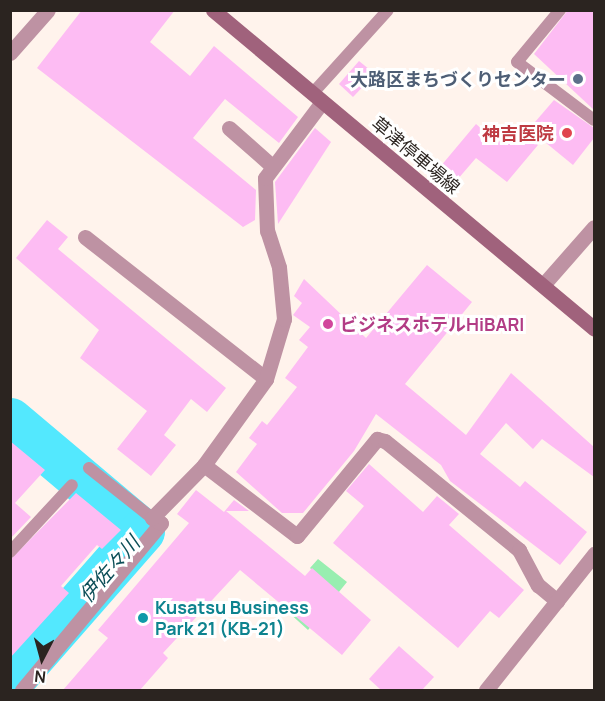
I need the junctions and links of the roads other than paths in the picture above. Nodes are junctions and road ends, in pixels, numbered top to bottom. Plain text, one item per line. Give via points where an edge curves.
1 (48, 10) edge
2 (213, 10) edge
3 (388, 10) edge
4 (560, 10) edge
5 (10, 53) edge
6 (317, 98) junction
7 (594, 120) edge
8 (229, 128) dead end
9 (271, 165) junction
10 (594, 227) edge
11 (85, 237) dead end
12 (543, 285) junction
13 (594, 329) edge
14 (266, 379) junction
15 (204, 465) junction
16 (89, 468) dead end
17 (72, 485) dead end
18 (152, 518) junction
19 (10, 552) edge
20 (594, 554) edge
21 (557, 602) junction
22 (22, 690) edge
23 (486, 690) edge

1 - 5 street
2 - 6 main road, 草津停車場線
3 - 6 lane
4 - 7 lane via 517,62
6 - 9 street
6 - 12 main road, 草津停車場線
8 - 9 street
9 - 14 street via 264,178 267,231 279,267 284,319
10 - 12 street
11 - 14 street
12 - 13 main road, 草津停車場線
14 - 15 street
15 - 18 street
15 - 21 street via 297,536 377,439 385,441 519,550 538,585
16 - 18 lane
17 - 19 lane
18 - 22 street via 161,523
20 - 21 street
21 - 23 street

